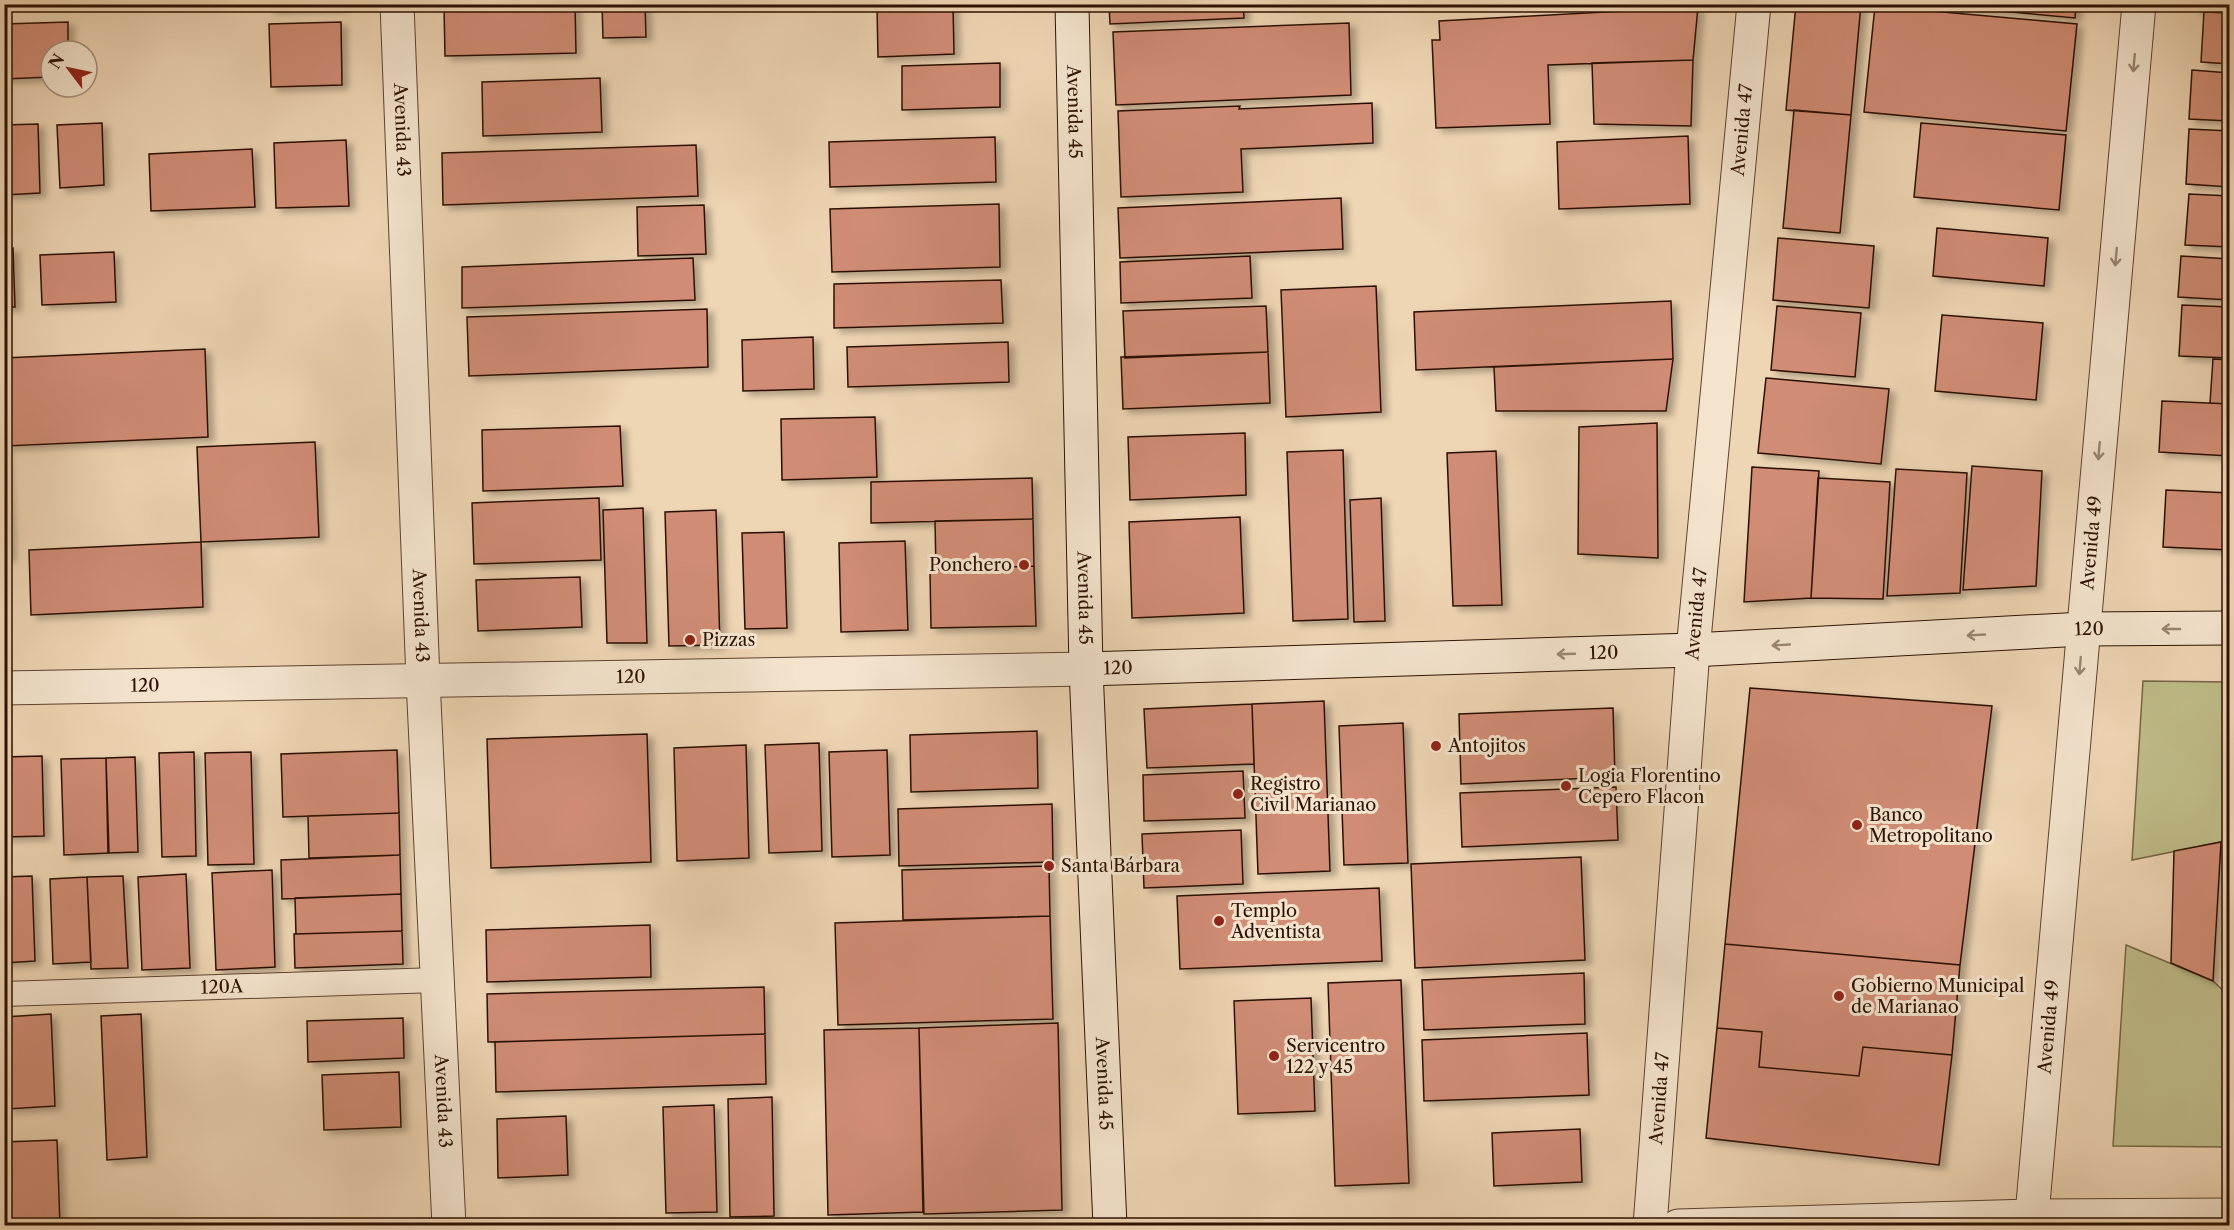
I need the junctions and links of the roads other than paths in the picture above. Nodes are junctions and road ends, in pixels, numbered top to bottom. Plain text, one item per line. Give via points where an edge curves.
1 (398, 4) edge
2 (1072, 4) edge
3 (1754, 4) edge
4 (2139, 4) edge
5 (2229, 628) edge
6 (2083, 629) junction
7 (1693, 650) junction
8 (1086, 669) junction
9 (423, 680) junction
10 (4, 688) edge
11 (437, 980) junction
12 (4, 994) edge
13 (2229, 1215) edge
14 (2031, 1221) edge
15 (449, 1226) edge
16 (1110, 1226) edge
17 (1650, 1226) edge
18 (1677, 1226) edge

1 - 9 street, Avenida 43
2 - 8 street, Avenida 45
3 - 7 street, Avenida 47
4 -> 6 street, Avenida 49
5 -> 6 street, 120
6 -> 7 street, 120
6 -> 14 street, Avenida 49
7 -> 8 street, 120
7 - 17 street, Avenida 47
8 - 9 street, 120
8 - 16 street, Avenida 45
9 - 10 street, 120
9 - 11 street, Avenida 43
11 - 12 lane, 120A
11 - 15 street, Avenida 43
13 - 14 street
14 - 18 street

